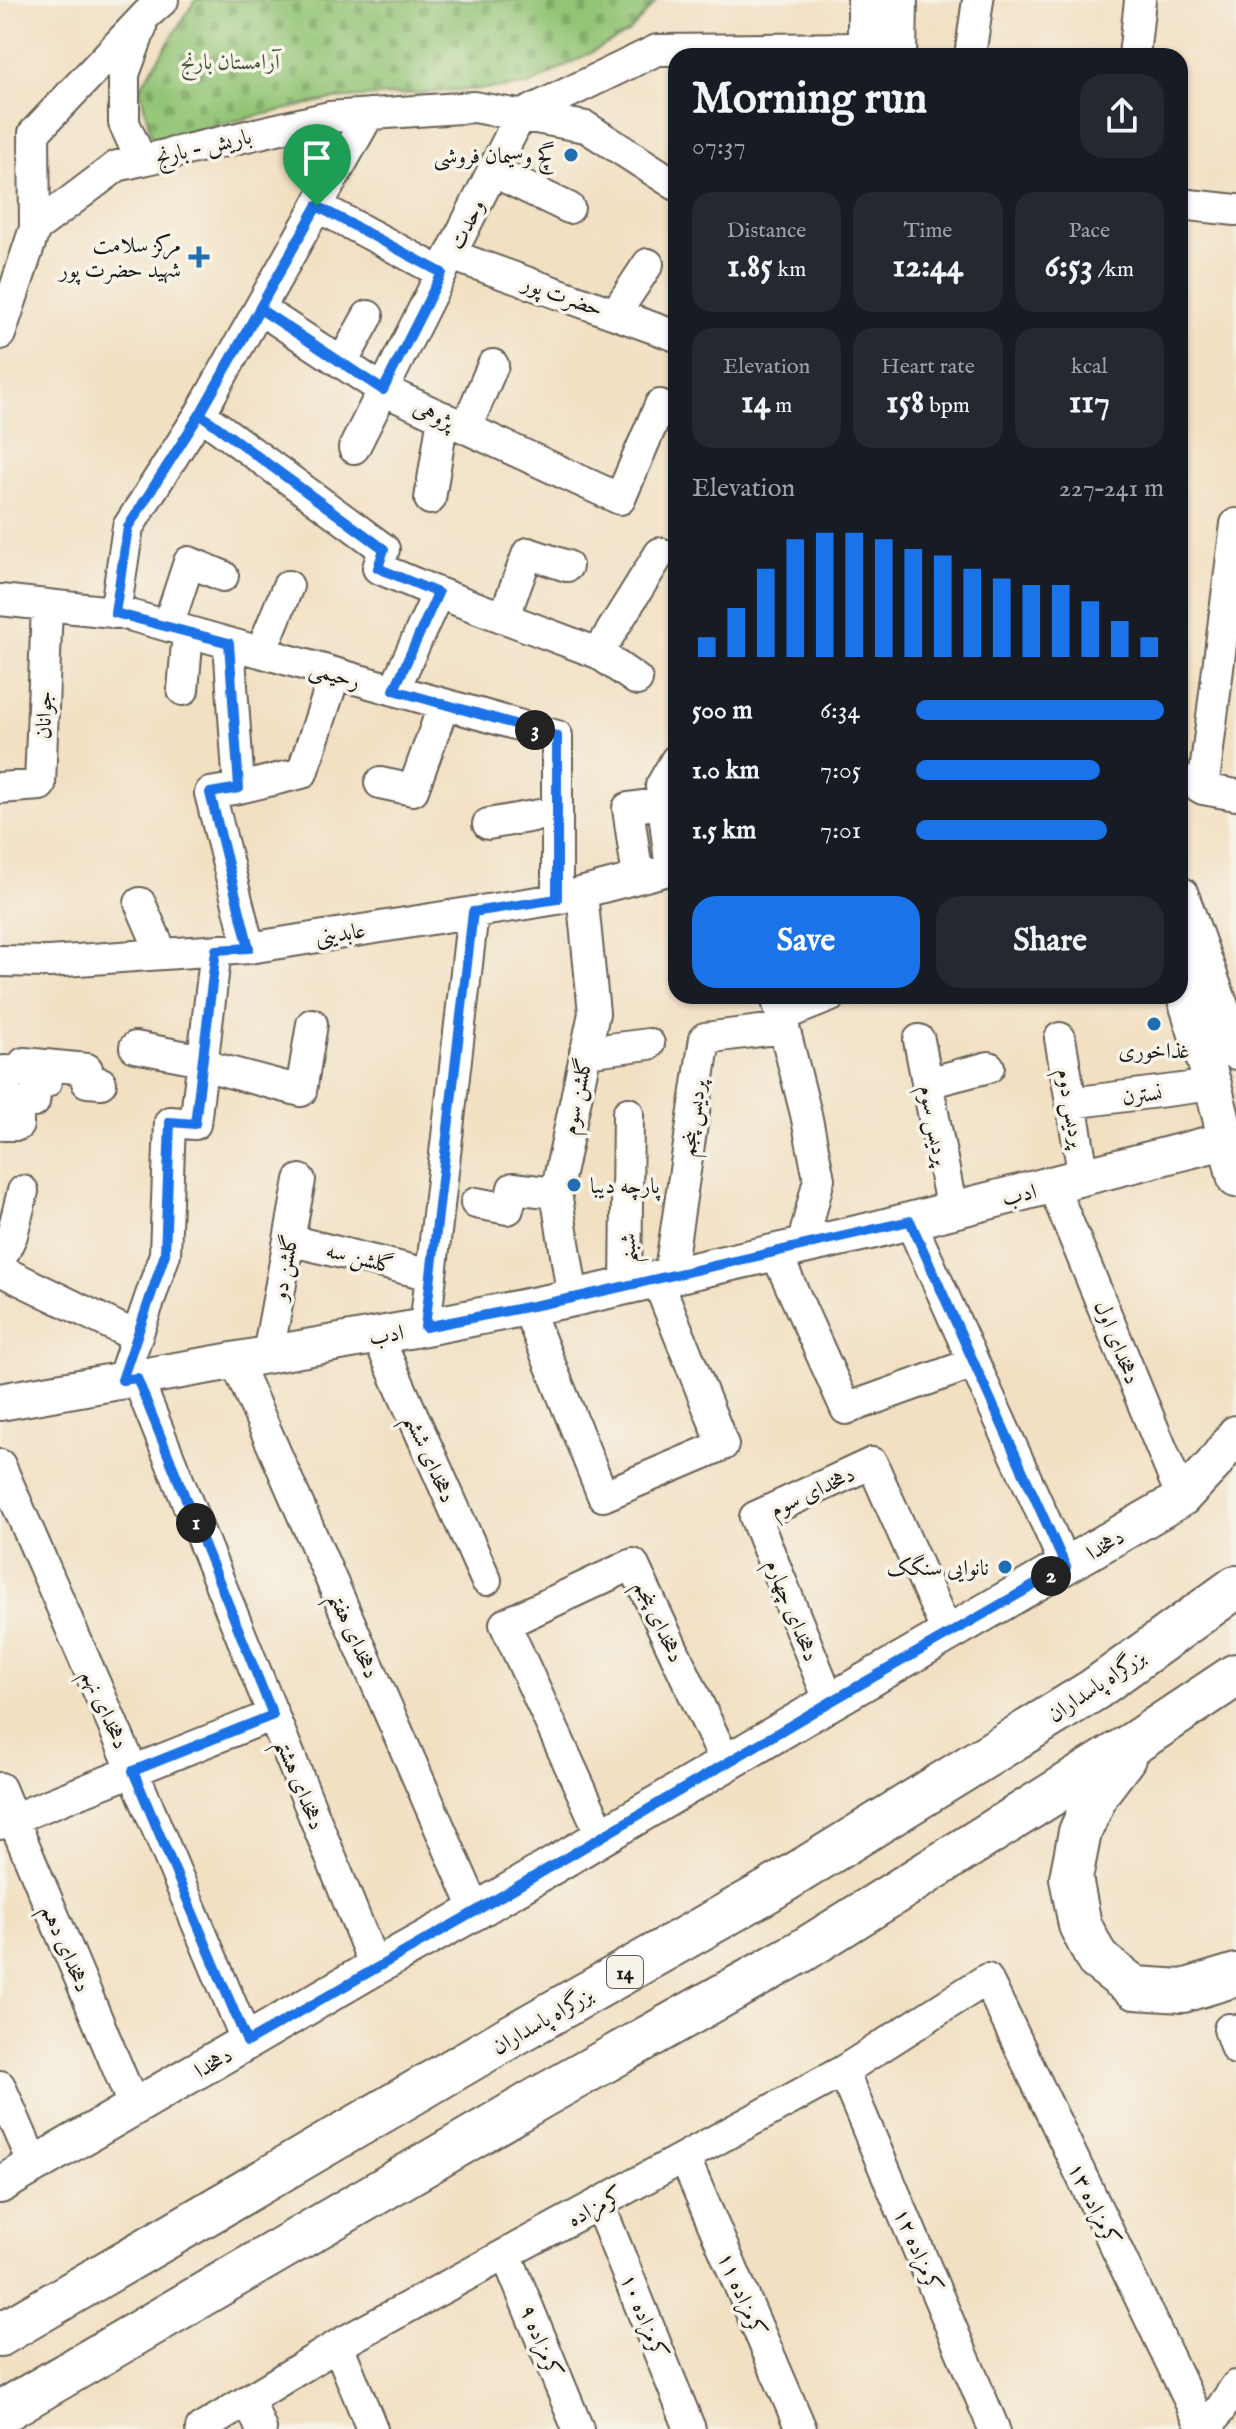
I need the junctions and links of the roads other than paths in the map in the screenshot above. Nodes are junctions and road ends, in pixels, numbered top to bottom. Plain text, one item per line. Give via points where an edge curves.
1 (866, 0) edge
2 (899, 0) edge
3 (978, 0) edge
4 (1140, 0) edge
5 (154, 5) edge
6 (876, 48) edge
7 (879, 48) edge
8 (971, 48) edge
9 (1135, 48) edge
10 (668, 50) edge
11 (369, 114) junction
12 (520, 116) junction
13 (141, 160) junction
14 (492, 171) junction
15 (668, 180) edge
16 (1188, 205) edge
17 (317, 206) junction
18 (569, 208) dead end
19 (1236, 210) edge
20 (35, 228) junction
21 (446, 264) junction
22 (648, 264) dead end
23 (260, 309) junction
24 (615, 314) junction
25 (368, 316) dead end
26 (668, 333) edge
27 (0, 334) edge
28 (342, 363) junction
29 (493, 365) dead end
30 (383, 390) junction
31 (660, 405) dead end
32 (200, 414) junction
33 (454, 423) junction
34 (354, 448) dead end
35 (430, 499) dead end
36 (1236, 524) edge
37 (660, 553) dead end
38 (567, 566) dead end
39 (223, 576) dead end
40 (288, 586) dead end
41 (438, 593) junction
42 (0, 600) edge
43 (47, 605) junction
44 (115, 613) junction
45 (504, 617) junction
46 (178, 629) junction
47 (229, 643) junction
48 (261, 652) junction
49 (598, 653) junction
50 (335, 674) junction
51 (637, 680) dead end
52 (183, 690) dead end
53 (394, 690) junction
54 (444, 704) junction
55 (380, 783) dead end
56 (1191, 784) edge
57 (0, 788) edge
58 (239, 788) junction
59 (666, 794) edge
60 (1236, 795) edge
61 (557, 812) junction
62 (668, 815) edge
63 (488, 824) dead end
64 (668, 870) edge
65 (638, 878) junction
66 (570, 896) junction
67 (140, 903) dead end
68 (473, 912) junction
69 (1188, 917) edge
70 (249, 948) junction
71 (216, 950) junction
72 (162, 954) junction
73 (0, 961) edge
74 (807, 1004) edge
75 (1188, 1004) edge
76 (780, 1013) edge
77 (312, 1024) dead end
78 (1060, 1038) dead end
79 (919, 1040) dead end
80 (649, 1044) dead end
81 (135, 1047) dead end
82 (1236, 1051) edge
83 (585, 1052) junction
84 (202, 1062) junction
85 (989, 1067) dead end
86 (46, 1082) dead end
87 (101, 1083) dead end
88 (927, 1083) junction
89 (1213, 1085) junction
90 (1071, 1103) junction
91 (628, 1113) dead end
92 (3, 1129) edge
93 (1231, 1140) edge
94 (1236, 1179) edge
95 (300, 1180) dead end
96 (1069, 1182) junction
97 (23, 1191) dead end
98 (556, 1193) junction
99 (476, 1203) dead end
100 (952, 1211) junction
101 (910, 1221) junction
102 (289, 1240) junction
103 (789, 1250) junction
104 (0, 1261) edge
105 (0, 1270) edge
106 (431, 1275) junction
107 (651, 1281) junction
108 (573, 1298) junction
109 (527, 1307) junction
110 (425, 1327) junction
111 (377, 1335) junction
112 (137, 1337) junction
113 (251, 1357) junction
114 (974, 1363) junction
115 (130, 1379) junction
116 (0, 1402) edge
117 (1236, 1434) edge
118 (0, 1465) edge
119 (1182, 1498) junction
120 (755, 1517) joint
121 (1066, 1567) junction
122 (486, 1580) dead end
123 (1236, 1587) edge
124 (948, 1635) junction
125 (1236, 1675) edge
126 (830, 1702) junction
127 (273, 1715) junction
128 (1137, 1741) junction
129 (726, 1763) junction
130 (133, 1771) junction
131 (0, 1788) edge
132 (6, 1821) edge
133 (602, 1836) junction
134 (476, 1911) junction
135 (375, 1967) junction
136 (1236, 1975) edge
137 (987, 1979) joint
138 (247, 2042) junction
139 (843, 2071) junction
140 (0, 2086) edge
141 (134, 2107) junction
142 (685, 2159) junction
143 (34, 2165) junction
144 (0, 2185) edge
145 (599, 2204) junction
146 (506, 2254) junction
147 (0, 2335) edge
148 (338, 2345) junction
149 (1236, 2386) edge
150 (249, 2400) junction
151 (0, 2413) edge
152 (201, 2429) edge
153 (261, 2429) edge
154 (372, 2429) edge
155 (578, 2429) edge
156 (690, 2429) edge
157 (801, 2429) edge
158 (994, 2429) edge
159 (1205, 2429) edge

1 - 6 main road
2 - 7 main road
3 - 8 street
4 - 9 street
5 - 13 street via 124,74 124,123
5 - 20 street via 34,133
10 - 12 street via 657,50
11 - 12 street, باریش - بارنج via 474,107
11 - 13 street, باریش - بارنج via 329,117
11 - 17 street
12 - 14 street, وحدت
12 - 15 street, باریش - بارنج via 586,127
13 - 20 street, باریش - بارنج via 117,166
14 - 18 street, وحدت
14 - 21 street, وحدت
16 - 19 street
17 - 21 street, حضرت پور
17 - 23 street
20 - 27 street
21 - 24 street, حضرت پور
21 - 30 street, وحدت
22 - 24 street
23 - 28 street, پژوهی
23 - 32 street
24 - 26 street, حضرت پور
25 - 28 street
28 - 30 street, پژوهی
29 - 33 street
30 - 33 street, پژوهی
30 - 34 street, وحدت
31 - 33 street, پژوهی via 620,499
32 - 41 street via 384,549 378,568
32 - 44 street via 128,527
33 - 35 street
36 - 56 street
37 - 49 street
38 - 45 street via 528,553
39 - 46 street via 189,562
40 - 48 street
41 - 45 street
41 - 53 street
42 - 43 street, رحیمی
43 - 44 street, رحیمی
43 - 57 street, جوانان via 40,785
44 - 46 street, رحیمی
45 - 49 street
46 - 47 street, رحیمی
46 - 52 street
47 - 48 street, رحیمی
47 - 58 street
48 - 50 street, رحیمی
49 - 51 street
50 - 53 street, رحیمی
50 - 58 street via 302,773
53 - 54 street, رحیمی
54 - 55 street via 413,790
54 - 61 street, رحیمی via 557,736
56 - 60 street
58 - 70 street via 210,793
59 - 62 street
59 - 65 street via 628,808
61 - 63 street
61 - 66 street, رحیمی
64 - 65 street, عابدینی
65 - 66 street, عابدینی
66 - 68 street, عابدینی
66 - 83 street, گلشن سوم via 594,1013
67 - 72 street
68 - 70 street, عابدینی
68 - 106 street
69 - 82 main road
70 - 71 street, عابدینی
71 - 72 street, عابدینی
71 - 84 street
72 - 73 street, عابدینی
74 - 76 street
75 - 89 main road
76 - 103 street via 819,1179
76 - 107 street, پردیس پنجم via 705,1038
77 - 84 street via 301,1091
78 - 90 street, پردیس دوم
79 - 88 street, پردیس سوم
80 - 83 street
81 - 84 street
83 - 98 street, گلشن سوم
84 - 112 street via 195,1124 170,1122 165,1254
85 - 88 street
86 - 92 street via 37,1081 34,1102 18,1103 18,1125
87 - 92 street via 87,1082 87,1069 24,1063 18,1072 5,1071
88 - 100 street, پردیس سوم
89 - 90 street, نسترن
89 - 93 main road
90 - 96 street, پردیس دوم
91 - 107 street, شبنم
93 - 94 main road
93 - 96 main road, ادب
95 - 102 street, گلشن دو
96 - 100 main road, ادب
96 - 119 street, دهخدای اول
97 - 104 street
98 - 99 street via 513,1188 508,1209
98 - 108 street, گلشن سوم
100 - 101 main road, ادب
101 - 103 main road, ادب
101 - 114 street
102 - 106 street, گلشن سه
102 - 113 street, گلشن دو
103 - 107 main road, ادب
103 - 114 street via 846,1409
105 - 112 street
106 - 110 street
107 - 108 main road, ادب
107 - 109 street via 723,1445 603,1496
108 - 109 main road, ادب
109 - 110 main road, ادب
110 - 111 main road, ادب
111 - 113 main road, ادب
111 - 122 street, دهخدای ششم
112 - 115 street
113 - 115 main road, ادب
113 - 134 street, دهخدای هفتم
114 - 121 street
115 - 116 main road, ادب
115 - 127 street, دهخدای هشتم
117 - 119 main road, دهخدا
118 - 130 street, دهخدای نهم
119 - 121 main road, دهخدا
120 - 124 street, دهخدای سوم via 872,1463
120 - 126 street, دهخدای چهارم
121 - 124 main road, دهخدا
123 - 147 highway, بزرگراه پاسداران / 14 via 1095,1689 768,1891
124 - 126 main road, دهخدا
125 - 128 highway
126 - 129 main road, دهخدا
127 - 130 street
127 - 135 street, دهخدای هشتم
128 - 136 highway via 1098,1792 1080,1832 1071,1878 1080,1925 1097,1959 1135,1988 1183,1991
128 - 151 highway via 802,1951
129 - 133 main road, دهخدا
129 - 133 street, دهخدای پنجم via 633,1564 505,1624
130 - 132 street
130 - 138 street, دهخدای نهم
131 - 132 street, دهخدای دهم
132 - 141 street, دهخدای دهم
133 - 134 main road, دهخدا
134 - 135 main road, دهخدا
135 - 138 main road, دهخدا
137 - 139 street, کرمزاده
137 - 159 street, کرمزاده ۱۳
138 - 141 main road, دهخدا
139 - 142 street, کرمزاده
139 - 158 street, کرمزاده ١٢
140 - 143 street
141 - 143 main road, دهخدا
142 - 145 street, کرمزاده
142 - 157 street, کرمزاده ١١
143 - 144 main road, دهخدا
145 - 146 street, کرمزاده
145 - 156 street, کرمزاده ١٠
146 - 148 street, کرمزاده
146 - 155 street, کرمزاده ٩
148 - 150 street, کرمزاده
148 - 154 street
149 - 159 street
150 - 152 street, کرمزاده
150 - 153 street

